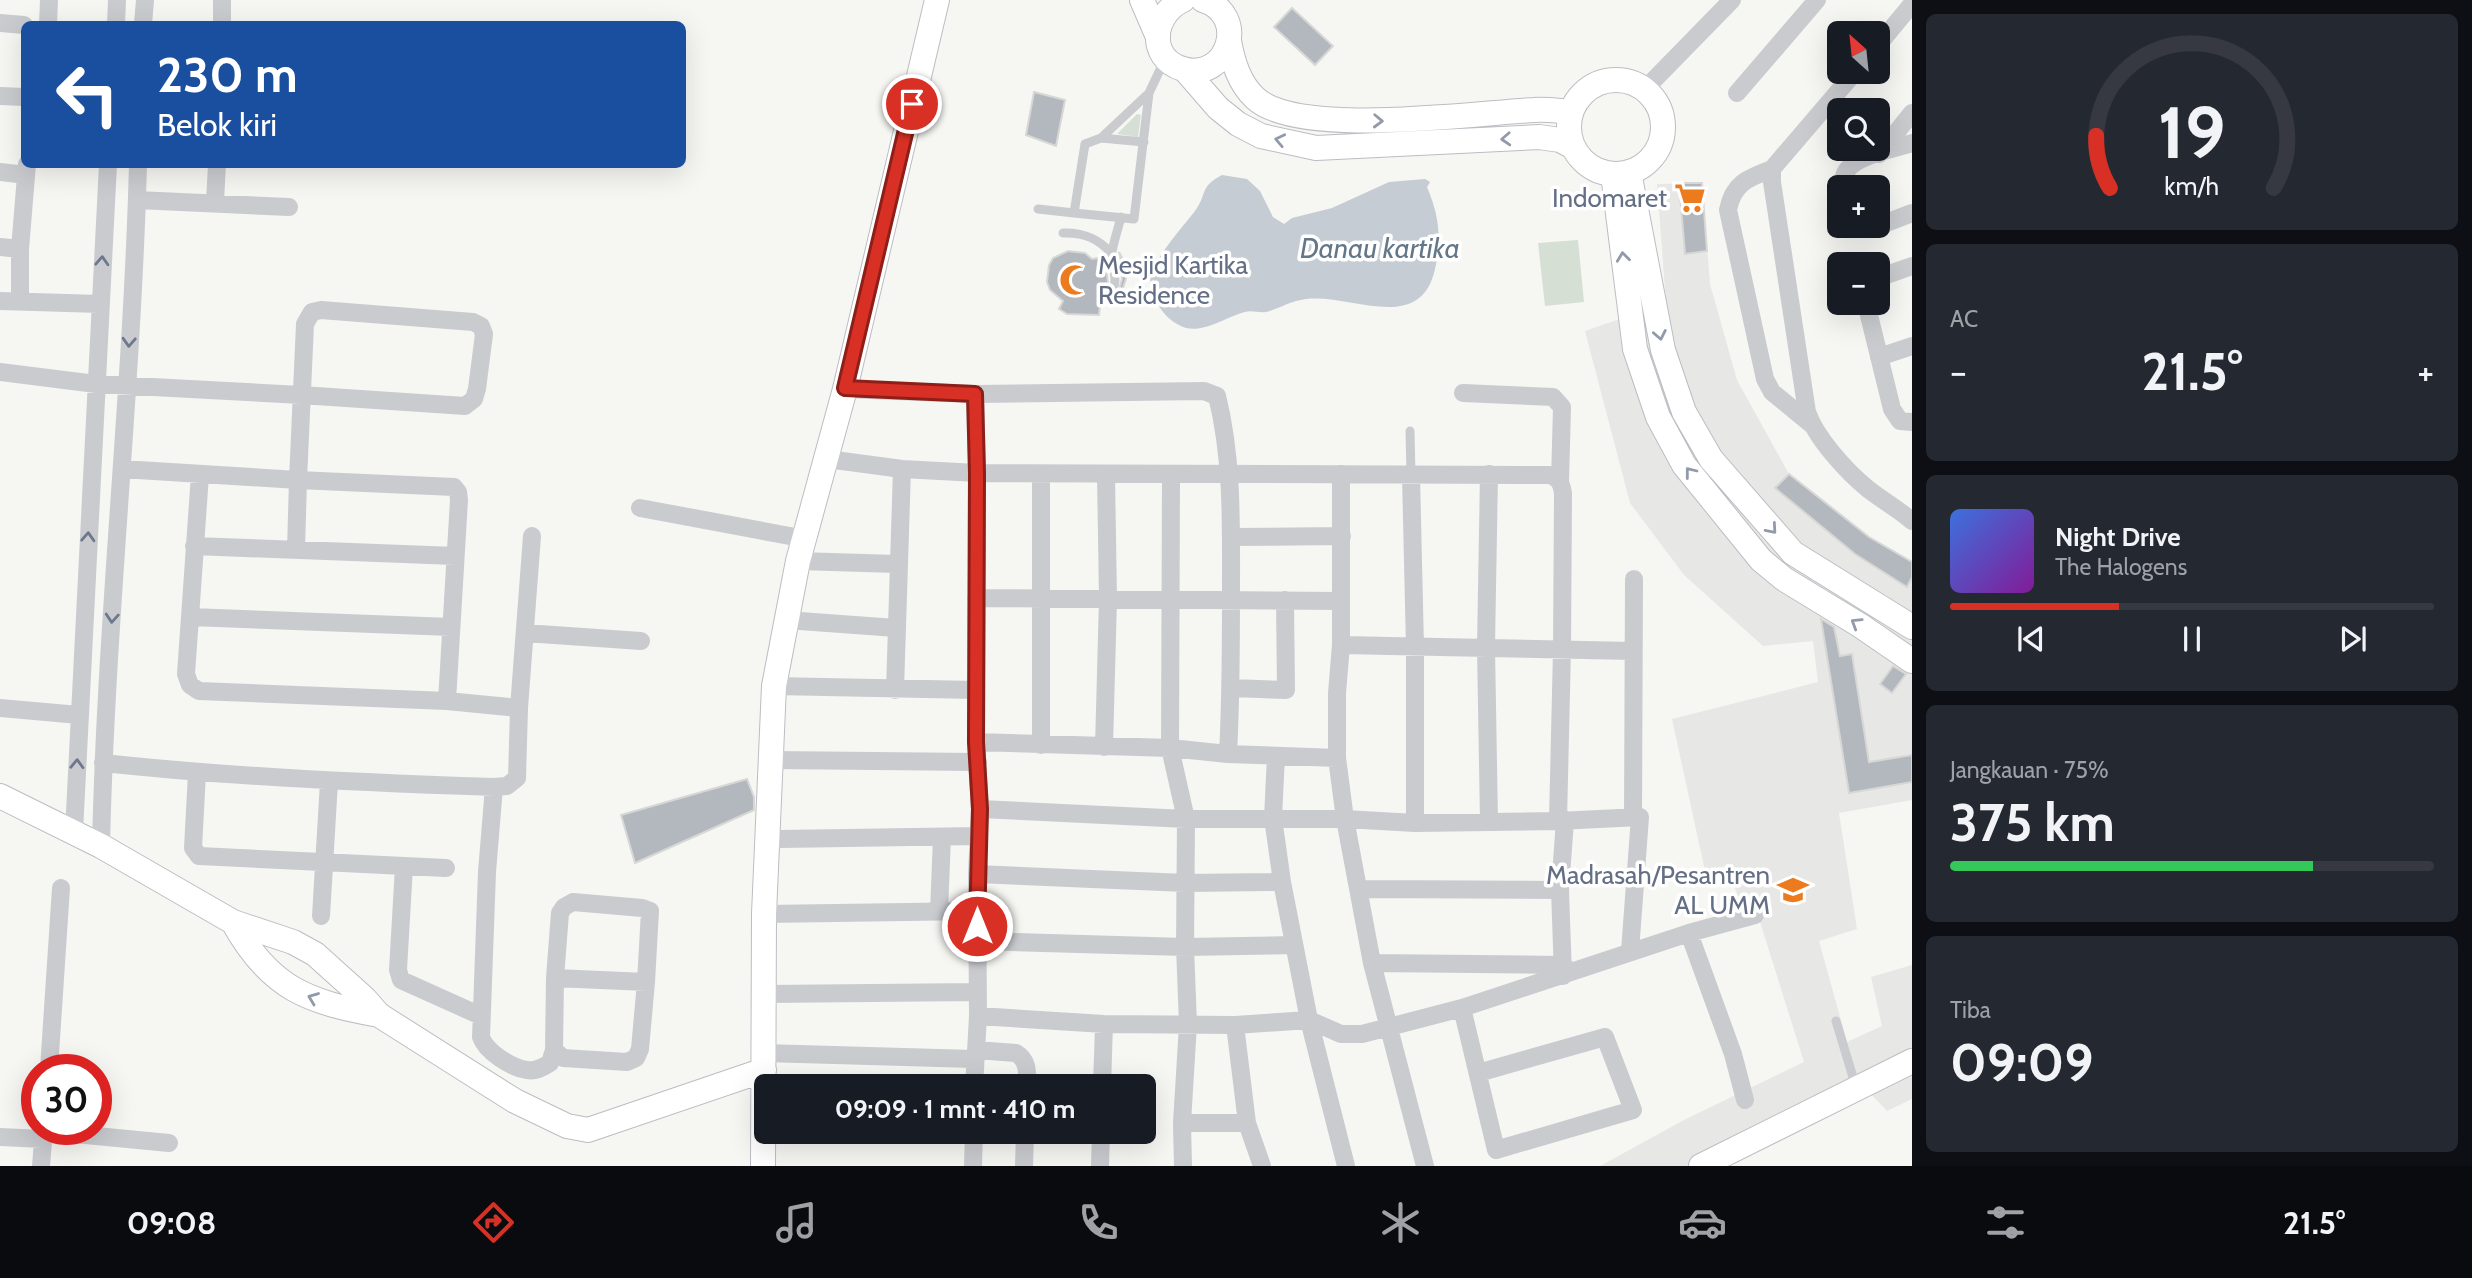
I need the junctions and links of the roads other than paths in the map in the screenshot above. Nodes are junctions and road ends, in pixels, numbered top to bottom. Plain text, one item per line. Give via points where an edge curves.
1 (49, 0) edge
2 (117, 0) edge
3 (145, 0) edge
4 (222, 0) edge
5 (937, 0) edge
6 (1142, 0) edge
7 (1184, 0) edge
8 (1732, 0) edge
9 (1817, 0) edge
10 (1215, 2) edge
11 (1912, 4) edge
12 (48, 21) edge
13 (116, 21) edge
14 (144, 21) edge
15 (222, 21) edge
16 (0, 23) edge
17 (21, 25) edge
18 (1890, 31) edge
19 (1230, 41) junction
20 (1169, 55) junction
21 (1845, 84) edge
22 (1645, 89) junction
23 (1149, 93) junction
24 (1737, 93) dead end
25 (0, 96) edge
26 (21, 97) edge
27 (1571, 112) junction
28 (1912, 113) edge
29 (1101, 138) junction
30 (1890, 140) edge
31 (1144, 142) junction
32 (1912, 143) edge
33 (1573, 147) junction
34 (1890, 150) edge
35 (1855, 161) edge
36 (108, 168) edge
37 (138, 168) edge
38 (217, 168) edge
39 (1772, 169) junction
40 (27, 170) edge
41 (0, 172) edge
42 (1621, 173) junction
43 (1845, 175) edge
44 (137, 200) junction
45 (215, 202) junction
46 (289, 207) dead end
47 (1038, 209) dead end
48 (1074, 213) junction
49 (1912, 213) edge
50 (1121, 217) junction
51 (1890, 221) edge
52 (1063, 233) dead end
53 (0, 247) edge
54 (20, 249) junction
55 (1112, 254) junction
56 (1912, 266) edge
57 (1890, 274) edge
58 (1109, 296) dead end
59 (0, 301) edge
60 (20, 301) junction
61 (100, 304) junction
62 (1869, 315) edge
63 (1912, 345) edge
64 (1879, 357) junction
65 (0, 372) edge
66 (96, 384) junction
67 (127, 386) junction
68 (845, 388) junction
69 (1463, 393) dead end
70 (975, 394) junction
71 (301, 395) junction
72 (1912, 422) edge
73 (1811, 424) junction
74 (1410, 431) dead end
75 (827, 459) junction
76 (122, 469) junction
77 (902, 469) junction
78 (977, 473) junction
79 (1041, 474) junction
80 (1229, 474) junction
81 (1341, 474) junction
82 (1489, 474) junction
83 (200, 475) junction
84 (1106, 475) junction
85 (1171, 475) junction
86 (1411, 476) junction
87 (298, 480) junction
88 (1560, 482) junction
89 (640, 508) dead end
90 (1912, 521) edge
91 (532, 536) dead end
92 (1342, 536) junction
93 (1231, 537) junction
94 (194, 546) junction
95 (296, 550) junction
96 (802, 550) junction
97 (455, 556) junction
98 (897, 564) junction
99 (1634, 579) dead end
100 (976, 598) junction
101 (1108, 598) junction
102 (1169, 599) junction
103 (1231, 599) junction
104 (1041, 600) junction
105 (1285, 600) junction
106 (1341, 601) junction
107 (191, 618) junction
108 (786, 620) junction
109 (451, 627) junction
110 (1912, 627) edge
111 (896, 628) junction
112 (525, 633) junction
113 (641, 641) dead end
114 (1341, 645) junction
115 (1415, 647) junction
116 (1486, 647) junction
117 (1562, 650) junction
118 (1633, 651) junction
119 (1912, 661) edge
120 (774, 686) junction
121 (1232, 688) junction
122 (895, 690) junction
123 (976, 691) junction
124 (447, 701) junction
125 (0, 708) edge
126 (519, 708) junction
127 (79, 715) junction
128 (976, 742) junction
129 (1041, 745) junction
130 (1104, 747) junction
131 (1170, 748) junction
132 (1228, 754) junction
133 (1276, 756) junction
134 (1337, 758) junction
135 (770, 760) junction
136 (978, 762) junction
137 (103, 763) junction
138 (197, 773) junction
139 (329, 782) junction
140 (494, 787) junction
141 (0, 796) edge
142 (980, 809) junction
143 (1633, 817) junction
144 (1273, 818) junction
145 (1345, 819) junction
146 (1186, 820) junction
147 (1561, 821) junction
148 (1489, 822) junction
149 (1415, 823) junction
150 (74, 832) junction
151 (978, 836) junction
152 (942, 837) junction
153 (780, 839) dead end
154 (101, 846) junction
155 (324, 860) junction
156 (404, 866) junction
157 (446, 868) dead end
158 (977, 874) junction
159 (1282, 882) junction
160 (1185, 883) junction
161 (61, 888) dead end
162 (1359, 889) junction
163 (1560, 890) junction
164 (976, 911) junction
165 (939, 912) junction
166 (764, 914) junction
167 (1755, 915) dead end
168 (321, 916) dead end
169 (233, 922) junction
170 (1689, 933) junction
171 (977, 941) junction
172 (1294, 945) junction
173 (1185, 947) junction
174 (1630, 951) junction
175 (1372, 963) junction
176 (1564, 971) junction
177 (555, 978) junction
178 (646, 982) junction
179 (978, 992) junction
180 (765, 994) junction
181 (1462, 1008) junction
182 (379, 1015) junction
183 (481, 1016) junction
184 (978, 1016) junction
185 (1309, 1020) junction
186 (1836, 1021) dead end
187 (1104, 1024) junction
188 (1188, 1024) junction
189 (1235, 1025) junction
190 (1390, 1028) junction
191 (554, 1050) junction
192 (50, 1054) edge
193 (975, 1055) junction
194 (764, 1057) junction
195 (1912, 1061) edge
196 (1478, 1073) junction
197 (764, 1074) edge
198 (974, 1074) edge
199 (1027, 1074) edge
200 (1102, 1074) edge
201 (1857, 1089) junction
202 (1745, 1100) dead end
203 (1182, 1123) junction
204 (1247, 1123) junction
205 (21, 1135) edge
206 (0, 1137) edge
207 (112, 1138) edge
208 (169, 1143) dead end
209 (765, 1144) edge
210 (974, 1144) edge
211 (1025, 1144) edge
212 (1101, 1144) edge
213 (43, 1145) edge
214 (41, 1166) edge
215 (763, 1166) edge
216 (973, 1166) edge
217 (1024, 1166) edge
218 (1100, 1166) edge
219 (1183, 1166) edge
220 (1262, 1166) edge
221 (1346, 1166) edge
222 (1425, 1166) edge
223 (1701, 1166) edge

1 - 12 street
2 - 13 street
3 - 14 street
4 - 15 street
5 - 68 street
6 - 20 street
7 - 20 street via 1163,15
8 - 22 street
9 - 24 street
10 - 19 street via 1226,17
11 - 18 street
16 - 17 street
19 - 20 street via 1217,62 1196,71
19 -> 27 street via 1234,66 1256,99 1273,109 1317,118 1391,121 1537,110
20 - 23 lane
33 -> 20 street via 1539,137 1316,148 1261,136 1217,108
21 - 39 street
22 - 27 street via 1629,81 1594,85 1580,96
22 - 42 street via 1661,115 1660,145 1648,162
23 - 29 lane
23 - 31 lane
25 - 26 street
27 - 33 street
28 - 30 street
29 - 31 lane
29 - 48 lane via 1085,144
31 - 50 lane via 1134,219
32 - 34 street
33 - 42 street via 1582,161 1597,171
35 - 43 street
61 -> 36 street
37 - 44 street
38 - 45 street
39 - 73 street
39 - 73 street via 1737,188 1728,210 1765,379 1772,392
40 - 41 street
40 - 54 street
42 -> 110 street via 1663,350 1684,412 1711,459 1793,554
119 -> 42 street via 1760,560 1684,465 1658,418 1635,349
44 - 45 street
44 -> 67 street
45 - 46 street
47 - 48 lane
48 - 50 lane
49 - 51 street
50 - 55 lane
52 - 55 lane via 1078,232 1092,238
53 - 54 street
54 - 60 street
55 - 58 lane via 1116,278
56 - 57 street
59 - 60 street
60 - 61 street
61 - 66 street
62 - 64 street
63 - 64 street
64 - 72 street via 1896,417
65 - 66 street
66 - 67 street
127 -> 66 street
67 - 71 street
67 - 76 street
68 - 70 street
68 - 75 street
69 - 88 street via 1559,401
70 - 78 street
70 - 80 street via 1212,393 1219,403
71 - 71 street via 465,406 477,389 484,334 473,322 312,312 305,324
71 - 87 street
73 - 90 street via 1866,487
74 - 86 lane
75 - 77 street
75 - 96 street
76 - 83 street
76 -> 137 street
77 - 78 street
77 - 98 street
78 - 79 street
78 - 100 street
79 - 84 street
79 - 104 street
80 - 81 street
80 - 85 street
80 - 93 street
81 - 86 street
81 - 92 street
82 - 86 street
82 - 88 street via 1550,475
82 - 116 street
83 - 87 street
83 - 94 street
84 - 85 street
84 - 101 street
85 - 102 street
86 - 115 street
87 - 95 street
87 - 97 street via 454,487 459,500
88 - 117 street
89 - 96 street
91 - 112 street
92 - 93 street
92 - 106 street
93 - 103 street
94 - 95 street
94 - 107 street
95 - 97 street
96 - 98 street
96 - 108 street
97 - 109 street
98 - 111 street
99 - 118 street
100 - 104 street
100 - 123 street
101 - 102 street
101 - 104 street
101 - 130 street
102 - 103 street
102 - 131 street
103 - 105 street
103 - 121 street
104 - 129 street
105 - 106 street
105 - 121 street via 1286,690
106 - 114 street
107 - 109 street
107 - 124 street via 186,674 190,685 199,691
108 - 111 street
108 - 120 street
109 - 124 street
111 - 122 street
112 - 113 street
112 - 126 street
114 - 115 street
114 - 134 street
115 - 116 street
115 - 149 street
116 - 117 street
116 - 148 street
117 - 118 street
117 - 147 street
118 - 143 street
120 - 122 street
120 - 135 street
121 - 132 street
122 - 123 street
123 - 128 street
124 - 126 street
125 - 127 street
126 - 140 street via 517,778 507,786
150 -> 127 street
128 - 129 street
128 - 136 street
129 - 130 street
130 - 131 street
131 - 132 street
131 - 146 street
132 - 133 street
133 - 134 street
133 - 144 street
134 - 145 street
135 - 136 street
135 - 166 street
136 - 142 street
137 - 138 street
137 - 154 street
138 - 139 street
138 - 155 street via 193,848 199,856
139 - 140 street
139 - 155 street
140 - 183 street
141 - 150 street
142 - 146 street
142 - 151 street
143 - 147 street
143 - 174 street via 1640,817
144 - 145 street
144 - 146 street
144 - 159 street
145 - 149 street
145 - 162 street
146 - 160 street
147 - 148 street
147 - 163 street
148 - 149 street
150 - 154 street
151 - 152 street
151 - 158 street
152 - 153 street
152 - 165 street
154 - 169 street
155 - 156 street
155 - 168 street
156 - 157 street
156 - 183 street via 401,980
158 - 160 street
158 - 164 street
159 - 160 street
159 - 172 street
160 - 173 street
161 - 192 street
162 - 163 street
162 - 175 street
163 - 176 street
164 - 165 street
164 - 171 street
165 - 166 street
166 - 180 street
167 - 170 street
169 - 182 street via 315,954
182 -> 169 street via 309,999 284,984 254,954
170 - 174 street
170 - 202 street
171 - 173 street
171 - 179 street
172 - 173 street
172 - 185 street
173 - 188 street
174 - 176 street
175 - 176 street
175 - 190 street
176 - 181 street
177 - 178 street
177 - 178 street via 561,913 573,902 650,911
177 - 191 street
178 - 191 street via 636,1058 627,1062 576,1060 563,1058
179 - 180 street
179 - 184 street
180 - 194 street
181 - 190 street
181 - 196 street
182 - 194 street via 515,1101 567,1126 588,1130 723,1082
183 - 191 street via 484,1046 526,1070 550,1063
184 - 187 street
184 - 193 street
185 - 189 street
185 - 190 street via 1341,1034
185 - 221 street
186 - 201 lane
187 - 188 street
187 - 200 street
188 - 189 street
188 - 203 street
189 - 204 street
190 - 222 street
193 - 194 street
193 - 198 street
193 - 199 street via 1016,1053 1027,1065
194 - 197 street
195 - 201 street
196 - 196 street via 1496,1150 1633,1110 1605,1037
201 - 223 street
203 - 204 street
203 - 219 street
204 - 220 street
205 - 206 street
207 - 208 street
209 - 215 street
210 - 216 street
211 - 217 street
212 - 218 street
213 - 214 street

